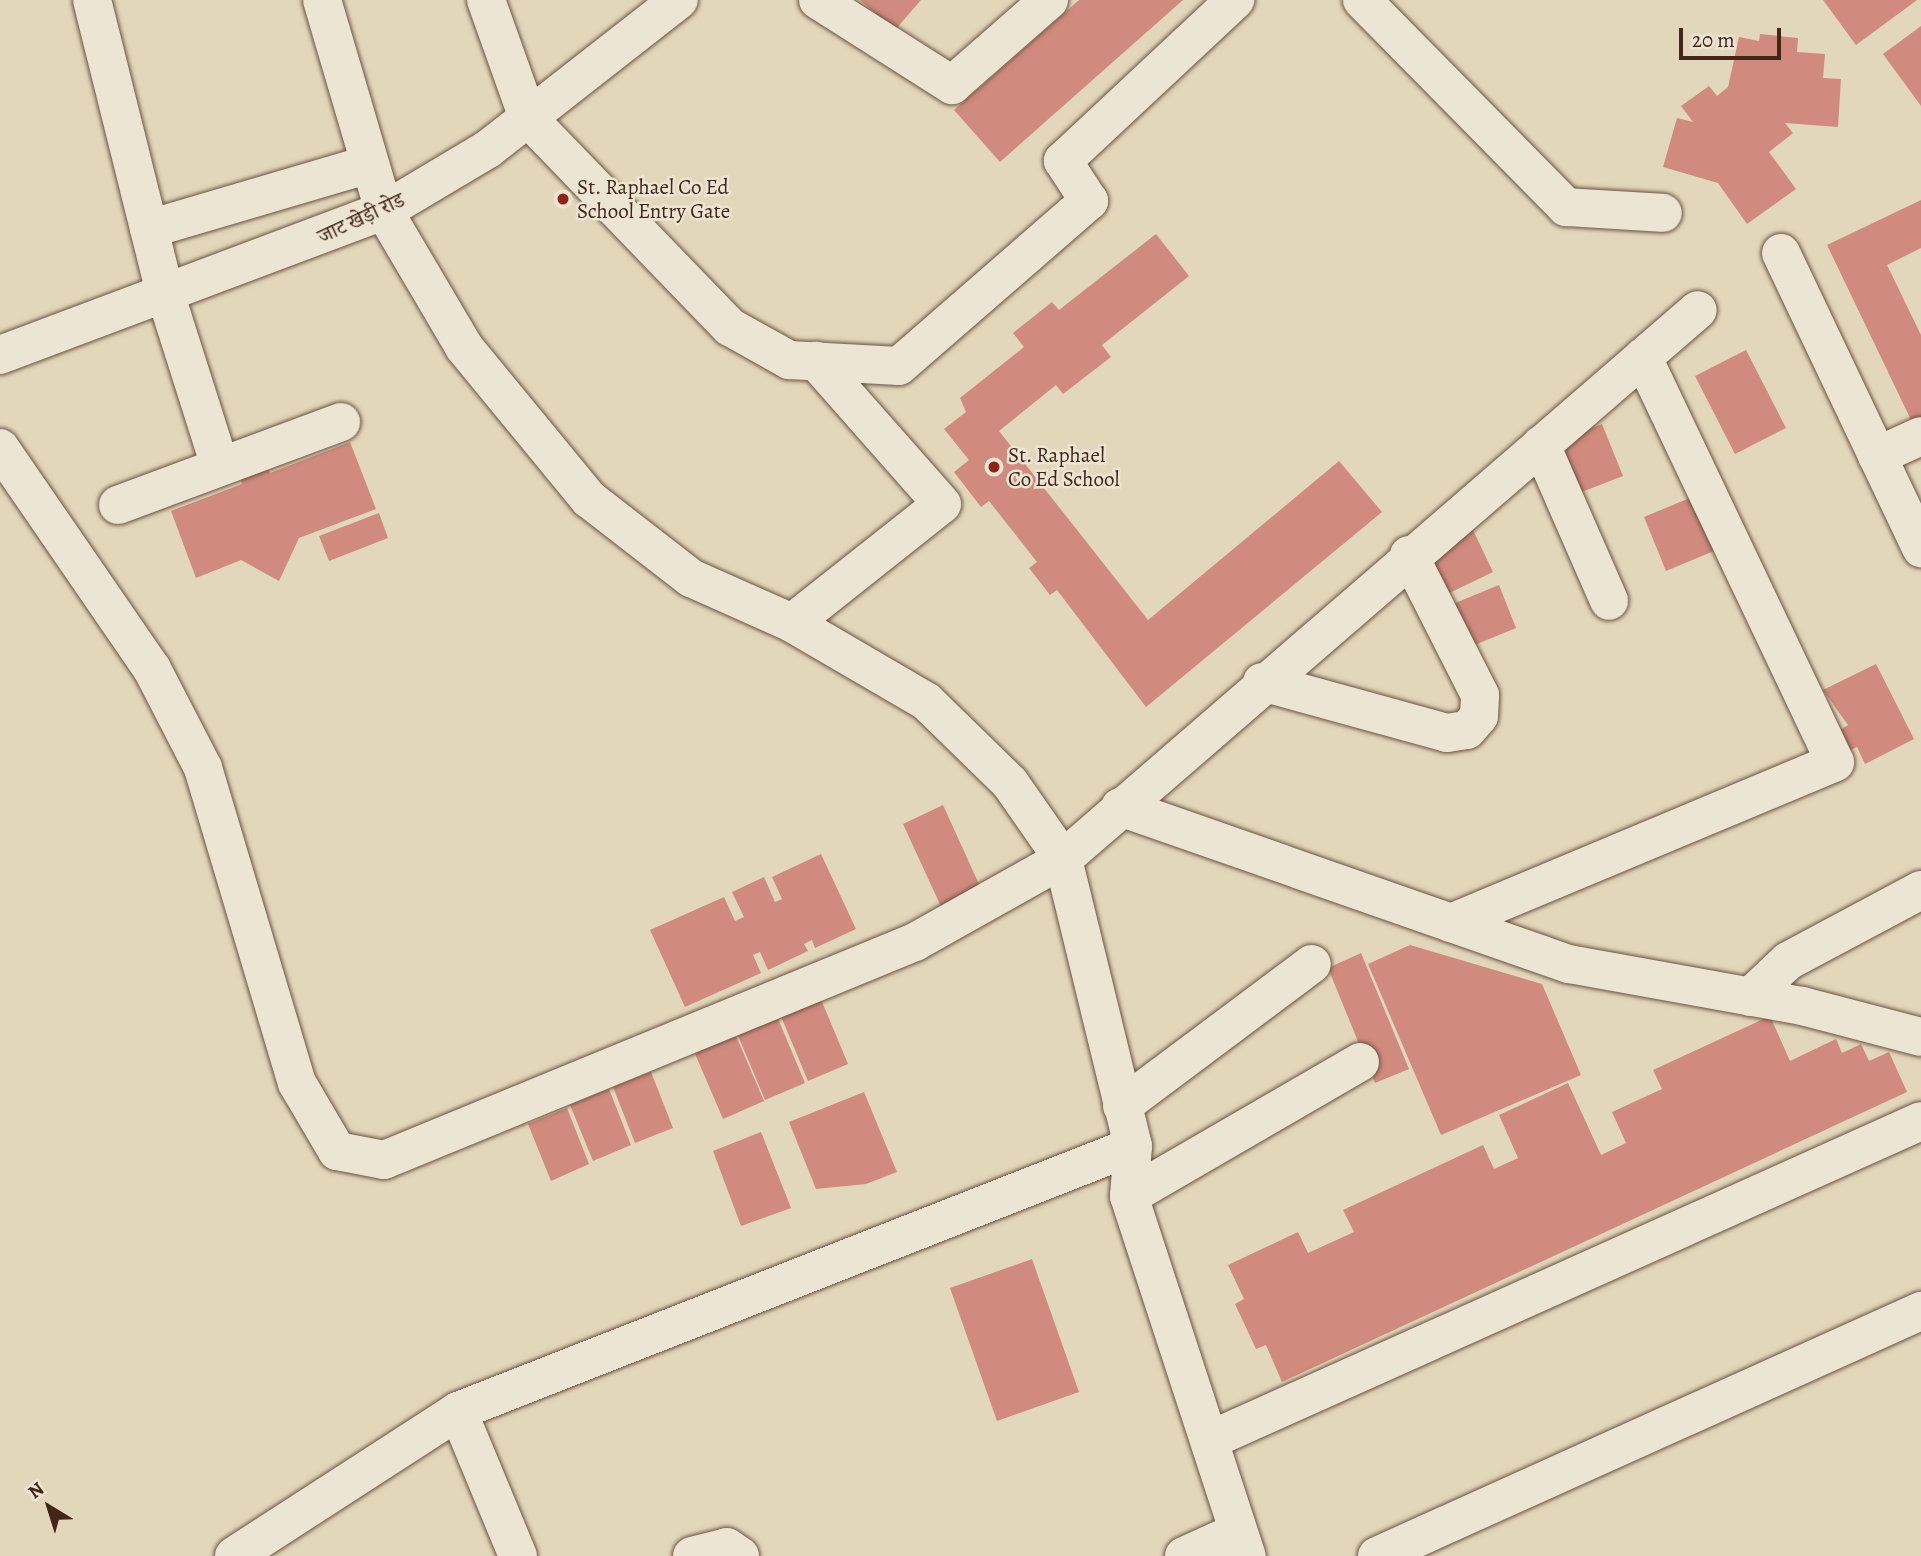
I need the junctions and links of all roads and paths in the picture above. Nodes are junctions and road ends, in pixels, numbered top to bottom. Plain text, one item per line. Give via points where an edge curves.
1 (92, 0) edge
2 (322, 0) edge
3 (486, 0) edge
4 (679, 0) edge
5 (818, 0) edge
6 (1049, 0) edge
7 (1235, 0) edge
8 (1362, 0) edge
9 (528, 118) junction
10 (370, 164) junction
11 (384, 211) junction
12 (1663, 213) dead end
13 (149, 229) junction
14 (1781, 253) dead end
15 (166, 296) junction
16 (1698, 310) dead end
17 (0, 355) edge
18 (1643, 357) junction
19 (816, 361) junction
20 (341, 422) dead end
21 (1921, 436) edge
22 (1541, 445) junction
23 (0, 448) edge
24 (1877, 456) junction
25 (220, 466) junction
26 (118, 505) dead end
27 (1921, 548) edge
28 (1409, 555) junction
29 (1609, 601) dead end
30 (792, 623) junction
31 (1262, 682) junction
32 (1120, 807) junction
33 (1063, 859) junction
34 (1921, 890) edge
35 (1451, 923) junction
36 (1312, 964) dead end
37 (1750, 997) junction
38 (1921, 1037) edge
39 (1360, 1062) dead end
40 (1122, 1106) junction
41 (1921, 1121) edge
42 (1133, 1146) junction
43 (1129, 1196) junction
44 (1921, 1311) edge
45 (458, 1410) junction
46 (1210, 1440) junction
47 (1242, 1544) edge
48 (234, 1556) edge
49 (518, 1556) edge
50 (692, 1556) edge
51 (740, 1556) edge
52 (1184, 1556) edge
53 (1377, 1556) edge

1 - 13 street
2 - 10 street
3 - 9 street
4 - 9 street, जाट खेड़ी रोड
5 - 6 street via 952,86
7 - 19 street via 1063,161 1089,201 900,366
8 - 12 street via 1566,206
9 - 11 street, जाट खेड़ी रोड
9 - 19 street via 730,327 789,359
10 - 11 street
10 - 13 street
11 - 15 street, जाट खेड़ी रोड
11 - 30 street via 464,346 589,499 691,578
13 - 15 street
14 - 24 street
15 - 17 street, जाट खेड़ी रोड
15 - 25 street
16 - 18 street
18 - 22 street
18 - 35 street via 1835,762
19 - 30 street via 942,504
20 - 25 street
21 - 24 street
22 - 28 street
22 - 29 street
23 - 33 street via 152,668 203,768 297,1083 337,1150 384,1160 915,942
24 - 27 street
25 - 26 street
28 - 31 street
28 - 31 street via 1480,695 1479,716 1467,730 1447,733
30 - 33 street via 927,702 1010,783
31 - 32 street
32 - 33 street
32 - 35 street
33 - 40 street
34 - 37 street via 1788,961
35 - 37 street via 1569,964
36 - 40 street
37 - 38 street
39 - 43 street
40 - 42 street
41 - 46 street
42 - 43 street
42 - 45 street
43 - 46 street
44 - 53 street
45 - 48 street
45 - 49 street
46 - 47 street
47 - 52 street
50 - 51 street via 727,1547

